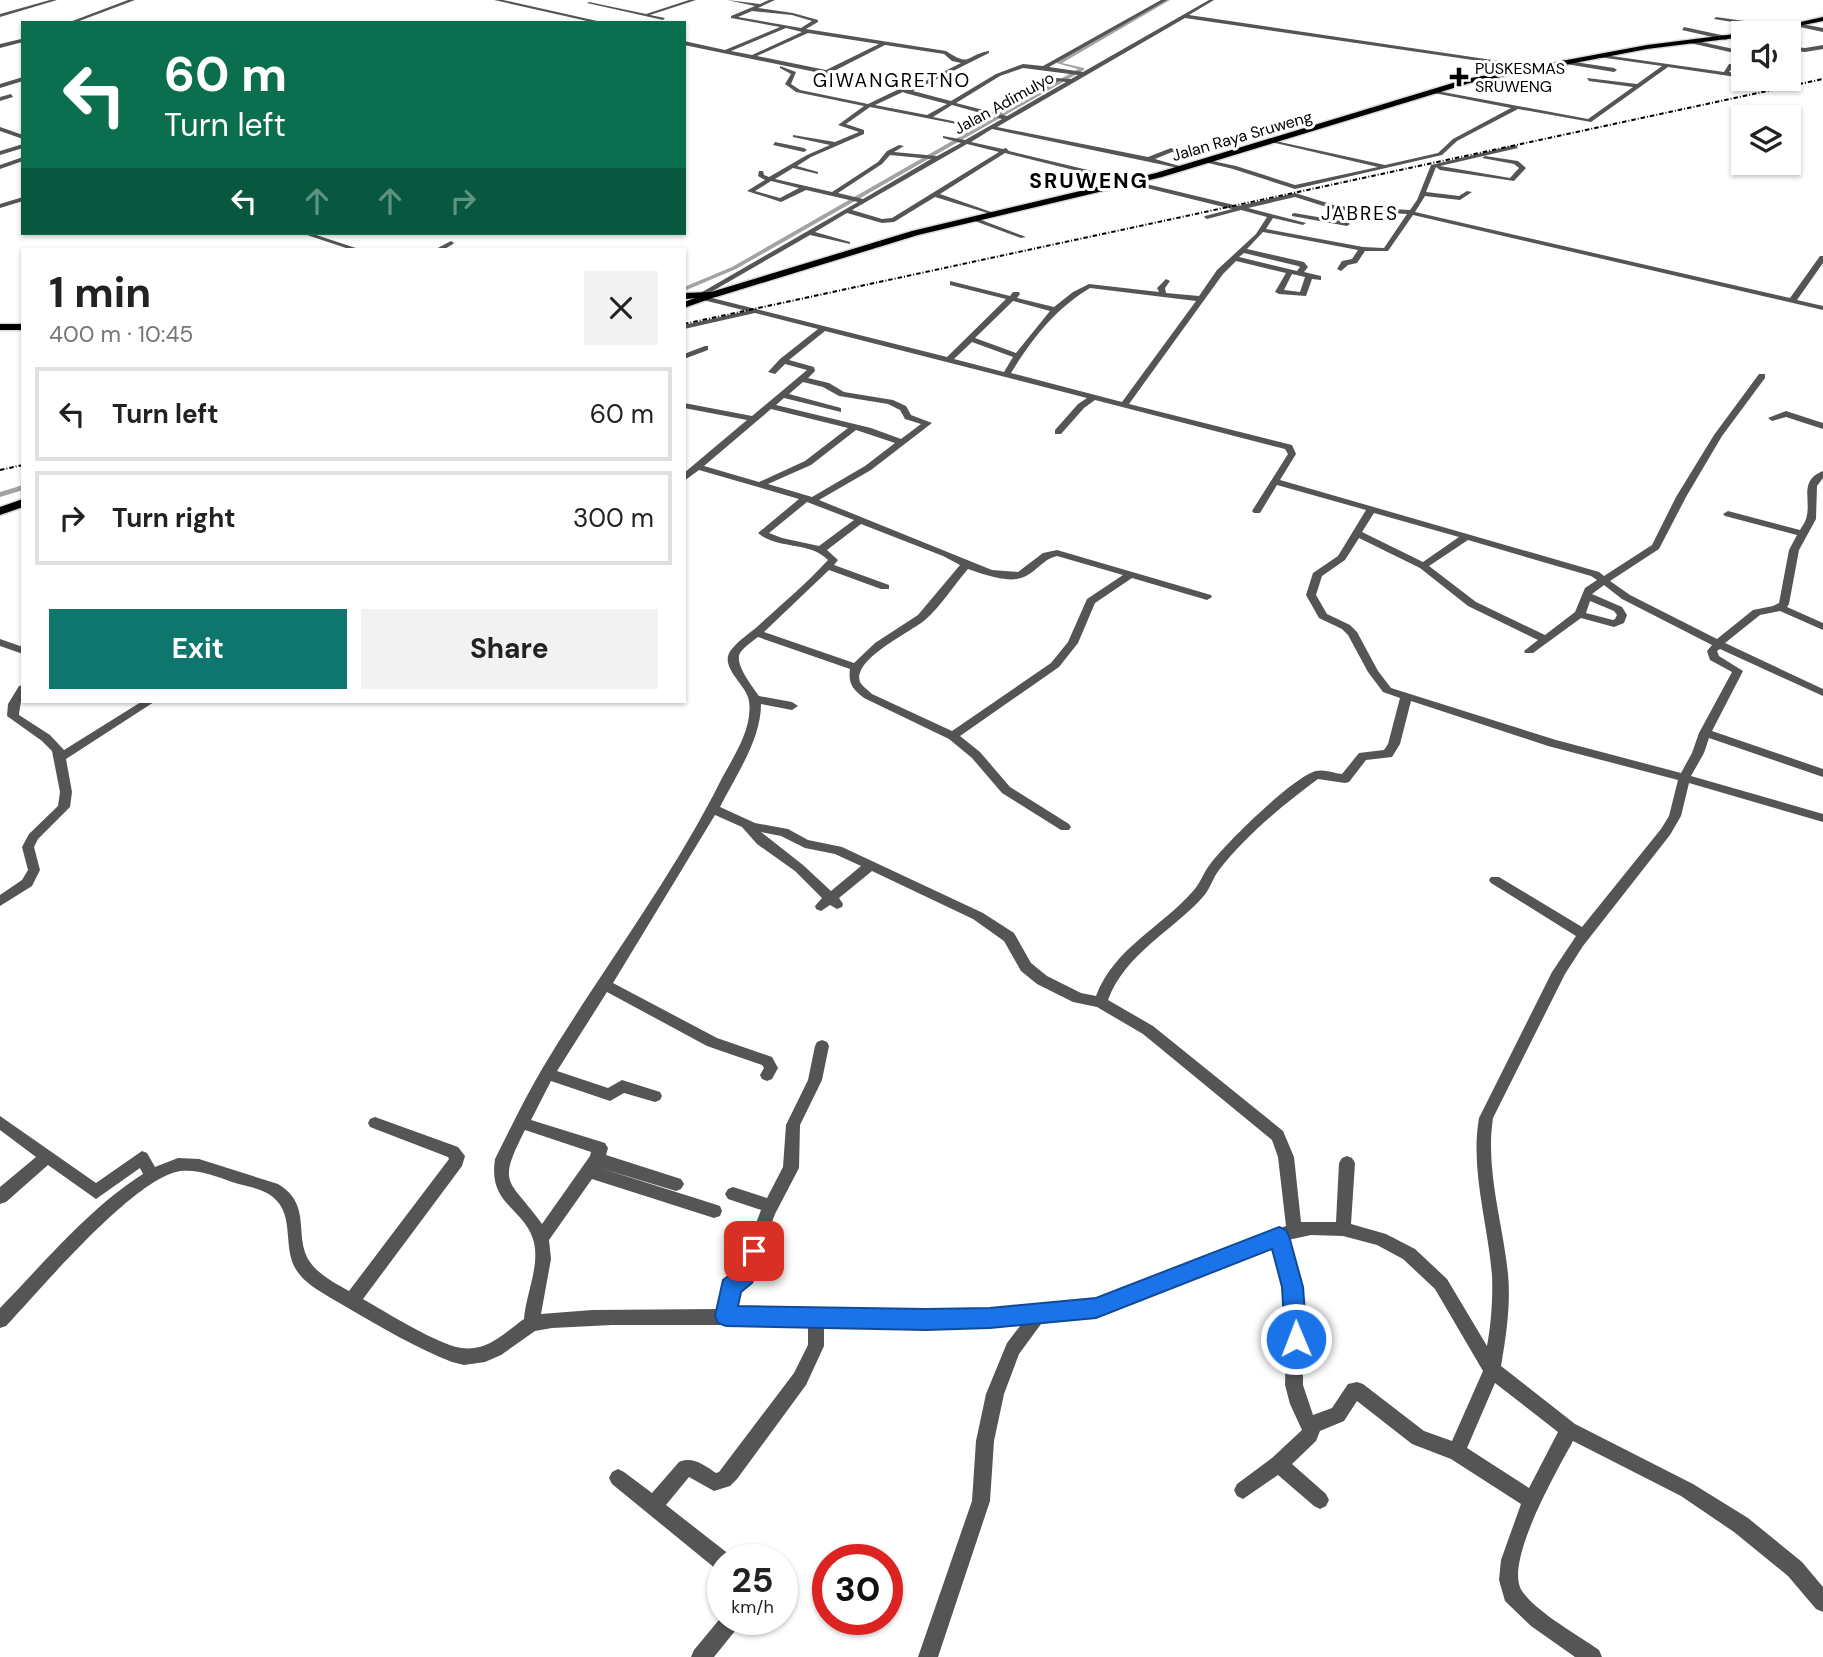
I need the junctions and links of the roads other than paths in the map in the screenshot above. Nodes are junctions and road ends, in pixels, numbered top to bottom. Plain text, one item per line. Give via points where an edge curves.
1 (55, 0) edge
2 (133, 0) edge
3 (496, 0) edge
4 (694, 0) edge
5 (729, 0) edge
6 (773, 0) edge
7 (1165, 0) edge
8 (1213, 0) edge
9 (659, 1) edge
10 (589, 3) dead end
11 (682, 5) junction
12 (759, 5) junction
13 (671, 8) junction
14 (615, 9) junction
15 (751, 9) junction
16 (687, 12) dead end
17 (643, 14) junction
18 (0, 16) edge
19 (1184, 16) junction
20 (584, 18) junction
21 (627, 18) dead end
22 (1716, 18) dead end
23 (663, 19) dead end
24 (1823, 19) edge
25 (75, 21) edge
26 (579, 21) edge
27 (596, 21) edge
28 (1735, 21) edge
29 (1807, 22) junction
30 (1801, 24) edge
31 (1823, 25) edge
32 (1801, 26) edge
33 (785, 27) junction
34 (1684, 29) dead end
35 (804, 30) junction
36 (1823, 30) edge
37 (1726, 33) junction
38 (1731, 34) edge
39 (21, 41) edge
40 (1692, 42) junction
41 (686, 43) edge
42 (884, 43) junction
43 (0, 46) edge
44 (1823, 47) edge
45 (772, 49) junction
46 (1731, 50) edge
47 (1801, 50) edge
48 (723, 52) junction
49 (987, 52) dead end
50 (1599, 55) junction
51 (752, 58) junction
52 (744, 60) dead end
53 (772, 61) junction
54 (1690, 61) dead end
55 (966, 62) junction
56 (1562, 62) junction
57 (1667, 65) junction
58 (1731, 65) edge
59 (790, 66) junction
60 (943, 66) dead end
61 (1044, 68) junction
62 (1532, 68) junction
63 (1683, 68) junction
64 (953, 69) junction
65 (1614, 70) dead end
66 (827, 72) junction
67 (1078, 73) junction
68 (1726, 74) junction
69 (1731, 75) edge
70 (1483, 78) junction
71 (1588, 79) dead end
72 (21, 80) edge
73 (1066, 80) junction
74 (0, 86) edge
75 (1526, 86) dead end
76 (1639, 86) junction
77 (1447, 87) junction
78 (905, 91) junction
79 (1434, 91) junction
80 (1470, 93) dead end
81 (11, 96) dead end
82 (0, 99) edge
83 (950, 104) junction
84 (871, 105) junction
85 (1517, 107) junction
86 (1001, 116) junction
87 (929, 117) junction
88 (971, 117) dead end
89 (962, 123) junction
90 (977, 126) dead end
91 (988, 128) junction
92 (0, 129) edge
93 (9, 132) junction
94 (0, 135) edge
95 (21, 136) edge
96 (795, 136) dead end
97 (962, 140) junction
98 (1273, 141) junction
99 (775, 144) dead end
100 (839, 144) junction
101 (901, 146) dead end
102 (1076, 146) junction
103 (21, 147) edge
104 (1516, 147) dead end
105 (792, 148) junction
106 (804, 150) dead end
107 (1006, 150) junction
108 (4, 152) edge
109 (1183, 153) dead end
110 (886, 155) junction
111 (809, 156) junction
112 (1476, 156) junction
113 (931, 157) junction
114 (1149, 159) junction
115 (21, 160) edge
116 (901, 161) dead end
117 (1203, 162) junction
118 (791, 166) junction
119 (1433, 166) junction
120 (0, 167) edge
121 (1385, 167) junction
122 (1177, 169) junction
123 (761, 172) dead end
124 (816, 173) dead end
125 (769, 179) junction
126 (1133, 181) junction
127 (807, 187) junction
128 (1469, 192) dead end
129 (833, 194) junction
130 (1424, 194) junction
131 (935, 195) junction
132 (21, 200) edge
133 (862, 201) junction
134 (1309, 201) junction
135 (903, 202) dead end
136 (918, 205) junction
137 (0, 206) edge
138 (1240, 208) junction
139 (1413, 210) junction
140 (847, 211) junction
141 (992, 214) junction
142 (1207, 216) dead end
143 (1271, 216) junction
144 (1292, 217) junction
145 (974, 219) junction
146 (1347, 224) dead end
147 (1314, 226) dead end
148 (1262, 230) junction
149 (811, 233) junction
150 (310, 235) edge
151 (1023, 237) dead end
152 (451, 243) dead end
153 (848, 243) dead end
154 (352, 248) edge
155 (442, 248) edge
156 (1363, 249) junction
157 (1242, 250) junction
158 (1233, 258) junction
159 (1823, 258) edge
160 (1342, 269) dead end
161 (1295, 273) junction
162 (1314, 277) joint
163 (1166, 281) dead end
164 (953, 283) dead end
165 (1163, 294) junction
166 (686, 296) edge
167 (706, 296) junction
168 (1014, 296) junction
169 (1202, 299) junction
170 (1793, 300) junction
171 (686, 304) edge
172 (1823, 308) edge
173 (1055, 310) junction
174 (756, 311) junction
175 (0, 327) edge
176 (21, 327) edge
177 (823, 329) junction
178 (686, 331) edge
179 (970, 339) junction
180 (705, 348) dead end
181 (686, 356) edge
182 (1017, 356) junction
183 (950, 359) junction
184 (783, 362) junction
185 (772, 372) dead end
186 (1007, 373) junction
187 (1762, 376) dead end
188 (802, 379) junction
189 (783, 395) junction
190 (1095, 396) junction
191 (1125, 404) junction
192 (686, 405) edge
193 (770, 406) junction
194 (838, 410) dead end
195 (1772, 418) dead end
196 (753, 419) junction
197 (1823, 426) edge
198 (854, 427) junction
199 (1058, 432) dead end
200 (903, 443) junction
201 (699, 467) junction
202 (1823, 474) edge
203 (686, 477) edge
204 (1275, 481) junction
205 (761, 484) junction
206 (810, 499) junction
207 (21, 504) edge
208 (1371, 509) junction
209 (0, 511) edge
210 (1257, 511) dead end
211 (1728, 514) dead end
212 (860, 520) junction
213 (1356, 533) junction
214 (1801, 533) junction
215 (1466, 537) junction
216 (821, 551) junction
217 (828, 566) junction
218 (965, 566) junction
219 (1423, 566) junction
220 (1132, 574) junction
221 (1604, 580) junction
222 (885, 587) dead end
223 (1586, 595) junction
224 (1208, 597) dead end
225 (1781, 608) junction
226 (1579, 614) junction
227 (1823, 627) edge
228 (755, 632) junction
229 (1545, 639) junction
230 (0, 642) edge
231 (1718, 644) junction
232 (21, 650) edge
233 (1529, 651) dead end
234 (856, 667) junction
235 (21, 692) edge
236 (1823, 693) edge
237 (1406, 698) junction
238 (755, 699) junction
239 (146, 703) edge
240 (792, 706) dead end
241 (1705, 733) junction
242 (953, 736) junction
243 (61, 757) junction
244 (1823, 773) edge
245 (1684, 778) junction
246 (713, 808) junction
247 (1823, 818) edge
248 (747, 824) junction
249 (1065, 827) dead end
250 (871, 865) junction
251 (1495, 880) dead end
252 (0, 901) edge
253 (1583, 934) junction
254 (605, 985) junction
255 (1100, 1002) junction
256 (822, 1046) dead end
257 (547, 1074) junction
258 (767, 1075) dead end
259 (655, 1096) dead end
260 (0, 1122) edge
261 (375, 1123) dead end
262 (522, 1123) junction
263 (47, 1157) junction
264 (1347, 1163) dead end
265 (593, 1165) junction
266 (151, 1174) junction
267 (676, 1184) dead end
268 (96, 1192) junction
269 (733, 1195) dead end
270 (0, 1197) edge
271 (116, 1205) junction
272 (771, 1206) junction
273 (714, 1211) dead end
274 (1343, 1229) junction
275 (1286, 1233) junction
276 (541, 1238) junction
277 (351, 1301) junction
278 (1038, 1315) junction
279 (726, 1316) junction
280 (816, 1318) junction
281 (0, 1320) edge
282 (532, 1323) junction
283 (1492, 1370) junction
284 (1310, 1425) junction
285 (1569, 1430) junction
286 (1456, 1452) junction
287 (1278, 1464) junction
288 (618, 1478) dead end
289 (1243, 1490) dead end
290 (1320, 1500) dead end
291 (1531, 1500) junction
292 (653, 1506) junction
293 (707, 1549) edge
294 (1823, 1602) edge
295 (719, 1635) edge
296 (701, 1657) edge
297 (928, 1657) edge
298 (1592, 1657) edge

1 - 18 street
2 - 25 street
3 - 20 street
4 - 11 street
5 - 12 street
6 - 12 street
7 - 61 street
8 - 19 street, Jalan Adimulyo
9 - 11 street
10 - 14 street
11 - 13 street
12 - 15 street
13 - 16 street
13 - 17 street
14 - 17 street
14 - 20 street
15 - 33 street via 733,17
15 - 35 street via 816,21
17 - 21 street
17 - 23 street
19 - 62 street
19 - 67 street, Jalan Adimulyo
20 - 26 street
20 - 27 street
22 - 28 street
24 - 29 highway
29 - 30 highway
29 - 31 street
32 - 36 street
33 - 35 street
33 - 48 street
34 - 37 street
35 - 42 street
35 - 45 street
37 - 38 highway, Jalan Raya Sruweng
37 - 40 highway, Jalan Raya Sruweng
39 - 43 street
40 - 46 street
40 - 50 highway, Jalan Raya Sruweng
41 - 48 street
42 - 55 street via 946,52 954,60
42 - 66 street
44 - 47 street
45 - 51 street
45 - 53 street via 780,57
48 - 51 street
49 - 55 street
50 - 56 highway, Jalan Raya Sruweng
50 - 57 street
51 - 53 street
52 - 59 street
53 - 59 street
54 - 63 street
55 - 64 street
56 - 62 highway, Jalan Raya Sruweng
56 - 65 street
57 - 63 street
57 - 76 street
58 - 68 street
59 - 66 street
59 - 84 street via 797,73 791,82 797,90
60 - 64 street
61 - 67 street
61 - 83 street via 1023,66 998,75
62 - 70 highway, Jalan Raya Sruweng
63 - 68 street
64 - 78 street
66 - 78 street
67 - 73 street, Jalan Adimulyo
68 - 69 street
70 - 75 street
70 - 77 highway, Jalan Raya Sruweng
71 - 76 street
72 - 74 street
73 - 86 street, Jalan Adimulyo
73 - 86 street
76 - 85 street via 1589,121
77 - 79 highway, Jalan Raya Sruweng
77 - 80 street
78 - 83 street
78 - 84 street
79 - 85 street
79 - 98 highway, Jalan Raya Sruweng
81 - 82 street
83 - 86 street
83 - 87 street
84 - 87 street
84 - 100 street via 841,125 862,132
85 - 121 street via 1455,140 1440,154
86 - 91 street, Jalan Adimulyo
87 - 89 street
88 - 89 street
89 - 90 street
89 - 97 street via 945,137
91 - 97 street, Jalan Adimulyo
91 - 102 street
92 - 93 street
93 - 94 street
93 - 95 street
96 - 100 street
97 - 107 street
97 - 113 street, Jalan Adimulyo
98 - 117 highway, Jalan Raya Sruweng
98 - 121 street
99 - 105 street
100 - 111 street
101 - 110 street
102 - 114 street
102 - 122 street
103 - 108 street
104 - 112 street
105 - 106 street
105 - 111 street
107 - 126 street
107 - 131 street
109 - 114 street via 1171,150
110 - 113 street
110 - 116 street
110 - 129 street
111 - 118 street
112 - 119 street
112 - 119 street via 1523,167 1512,180
113 - 133 street, Jalan Adimulyo
114 - 122 street
115 - 120 street
117 - 121 street via 1229,165 1295,187
117 - 122 highway, Jalan Raya Sruweng
118 - 124 street
118 - 125 street
119 - 130 street
122 - 126 highway, Jalan Raya Sruweng
123 - 125 street
125 - 127 street
125 - 127 street via 748,192 781,200
126 - 138 street
126 - 141 highway, Jalan Raya Sruweng
127 - 129 street
128 - 130 street via 1460,198
129 - 133 street
130 - 139 street
131 - 136 street
131 - 141 street
132 - 137 street
133 - 140 street, Jalan Adimulyo
134 - 138 street via 1292,195
134 - 139 street via 1336,208
134 - 144 street
135 - 136 street
136 - 140 street via 889,221
138 - 142 street
138 - 143 street
139 - 156 street via 1390,248
139 - 170 street via 1665,265 1664,271
140 - 149 street, Jalan Adimulyo
141 - 145 highway, Jalan Raya Sruweng
143 - 144 street
143 - 148 street
144 - 146 street
144 - 147 street
145 - 151 street
145 - 167 highway, Jalan Raya Sruweng
148 - 156 street
148 - 157 street
149 - 153 street
149 - 167 street, Jalan Adimulyo
150 - 154 street
152 - 155 street
156 - 160 street
157 - 158 street
157 - 161 street via 1301,264 1304,267
158 - 161 street
158 - 169 street
159 - 170 street
161 - 162 street
161 - 162 street via 1279,292 1303,294
163 - 165 street
164 - 168 street
165 - 169 street
165 - 173 street via 1089,286
166 - 167 highway, Jalan Raya Sruweng
167 - 171 main road
167 - 174 street
168 - 173 street
168 - 179 street
169 - 191 street
170 - 172 street
173 - 182 street via 1037,326
174 - 177 street
174 - 178 street
175 - 176 highway
177 - 183 street
177 - 184 street
179 - 182 street
179 - 183 street
180 - 181 street
182 - 186 street
183 - 186 street
184 - 185 street
184 - 188 street via 812,369
186 - 190 street
187 - 221 street via 1718,435 1656,547
188 - 189 street
188 - 200 street via 838,393 895,404 908,416 928,423
189 - 193 street
189 - 194 street
190 - 191 street
190 - 199 street
191 - 204 street via 1289,447 1292,454
192 - 196 street
193 - 196 street
193 - 198 street
195 - 197 street via 1786,414
196 - 201 street
198 - 200 street
198 - 205 street via 807,463
200 - 206 street
201 - 203 street
201 - 205 street
202 - 214 street via 1812,486 1811,519
204 - 208 street
204 - 210 street
205 - 206 street
206 - 212 street
206 - 216 street via 763,533
207 - 209 main road
208 - 213 street
208 - 215 street
211 - 214 street
212 - 216 street
212 - 218 street
213 - 219 street
213 - 237 street via 1342,558 1317,575 1311,595 1323,616 1353,634 1387,690
214 - 225 street
215 - 219 street
215 - 221 street
216 - 217 street via 832,557
217 - 222 street
217 - 228 street
218 - 220 street via 1021,575 1046,555 1057,553
218 - 234 street via 922,617 879,645
219 - 229 street via 1476,607
220 - 224 street
220 - 242 street via 1091,600 1073,643 1055,665
221 - 223 street
221 - 231 street via 1632,601
223 - 226 street
223 - 226 street via 1618,609 1620,621 1614,624
225 - 227 street
225 - 231 street via 1758,612
226 - 229 street
228 - 234 street
228 - 238 street via 733,660
229 - 233 street
230 - 232 street
231 - 236 street
231 - 241 street via 1712,655 1738,673
234 - 242 street via 854,680 868,696
235 - 243 street via 13,716 46,738
237 - 245 street
237 - 255 street via 1388,754 1363,756 1345,779 1314,776 1265,817 1212,868 1198,894 1124,961
238 - 240 street
238 - 246 street via 750,735
239 - 243 street
241 - 244 street
241 - 245 street
242 - 249 street via 1006,790
243 - 252 street via 64,807 30,842 27,851 34,870 27,883
245 - 247 street
245 - 253 street via 1666,832
246 - 248 street
246 - 254 street
248 - 250 street via 784,832 808,845 834,849
248 - 250 street via 761,841 809,877 829,903
250 - 255 street via 978,916 1009,937 1026,967 1052,986
251 - 253 street
253 - 283 street via 1559,972 1484,1126 1500,1277
254 - 257 street
254 - 258 street via 712,1042 767,1061 771,1068
255 - 275 street via 1148,1030 1278,1136 1286,1157
256 - 272 street via 815,1080 793,1125 791,1168
257 - 259 street via 610,1095 622,1086
257 - 262 street
260 - 263 street
261 - 277 street via 453,1152 457,1161
262 - 265 street via 597,1146 601,1151
262 - 276 street via 499,1176
263 - 268 street
263 - 270 street
264 - 274 street
265 - 267 street
265 - 273 street
265 - 276 street
266 - 268 street via 142,1158
266 - 271 street
266 - 277 street via 194,1166 277,1190 295,1217 301,1264
268 - 271 street
269 - 272 street
271 - 281 street
272 - 279 street via 744,1276 729,1291
274 - 275 street
274 - 283 street via 1392,1244 1423,1265 1454,1303
275 - 278 street via 1096,1308
275 - 284 street via 1295,1303 1292,1377
276 - 282 street via 543,1255
277 - 282 street via 463,1358 495,1350
278 - 280 street
278 - 297 street via 1013,1349 995,1394 985,1441 981,1501
279 - 280 street
279 - 282 street via 573,1318
280 - 292 street via 816,1346 800,1379 731,1473 714,1482 685,1468
283 - 285 street
283 - 286 street
284 - 286 street via 1343,1413 1354,1390 1418,1437
284 - 287 street via 1310,1435
285 - 291 street
285 - 294 street via 1687,1490 1741,1525 1795,1570
286 - 291 street
287 - 289 street
287 - 290 street
288 - 292 street
291 - 298 street via 1508,1566 1507,1585 1519,1603
292 - 293 street
295 - 296 street

